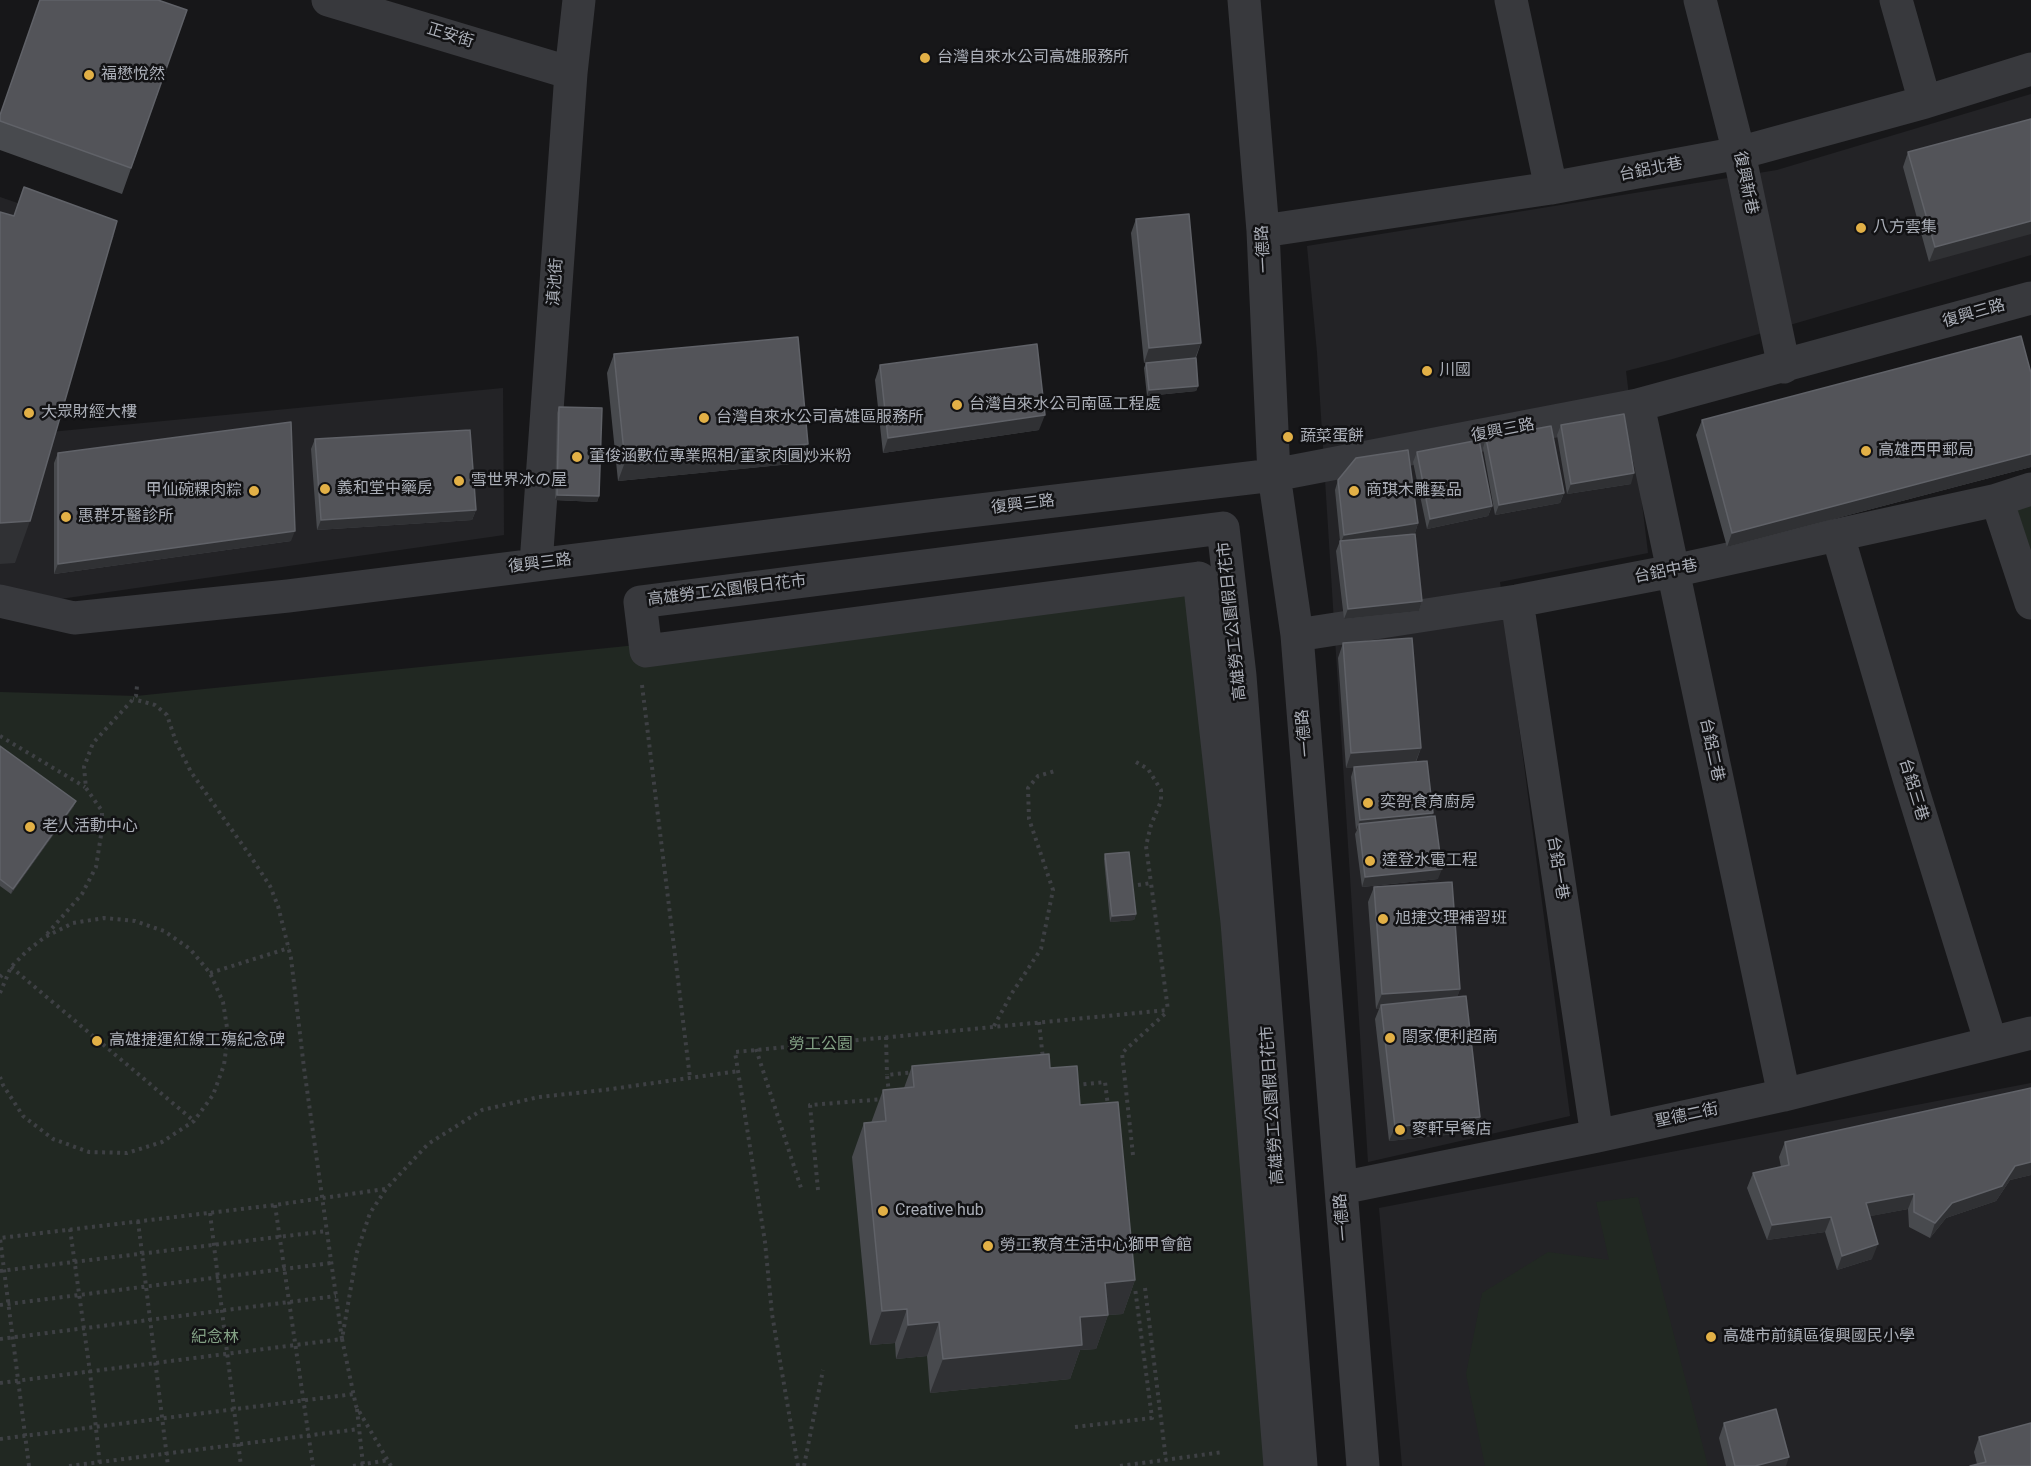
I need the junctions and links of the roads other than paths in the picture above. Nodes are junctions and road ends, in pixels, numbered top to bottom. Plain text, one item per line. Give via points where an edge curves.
1 (328, 0) edge
2 (579, 0) edge
3 (1244, 0) edge
4 (1511, 0) edge
5 (1700, 0) edge
6 (1896, 0) edge
7 (2031, 69) edge
8 (571, 73) junction
9 (1924, 102) junction
10 (1739, 153) junction
11 (1551, 188) junction
12 (1263, 231) junction
13 (2031, 298) edge
14 (1784, 367) junction
15 (1638, 405) junction
16 (1274, 475) junction
17 (2031, 489) edge
18 (1997, 500) junction
19 (1838, 536) junction
20 (536, 564) junction
21 (1673, 572) junction
22 (0, 601) edge
23 (1516, 601) junction
24 (2031, 603) edge
25 (1297, 635) junction
26 (2031, 1032) edge
27 (1991, 1043) junction
28 (1784, 1095) junction
29 (1597, 1136) junction
30 (1341, 1188) junction
31 (1280, 1466) edge
32 (1301, 1466) edge
33 (1363, 1466) edge

1 - 8 street, 正安街
2 - 8 street, 滇池街
3 - 12 street, 一德路
4 - 11 street
5 - 10 street, 復興新巷
6 - 9 street
7 - 9 street, 台鋁北巷
8 - 20 street, 滇池街
9 - 10 street, 台鋁北巷
10 - 11 street, 台鋁北巷
10 - 14 street, 復興新巷
11 - 12 street, 台鋁北巷
12 - 16 street, 一德路
13 - 14 street, 復興三路
14 - 15 street, 復興三路
15 - 16 street, 復興三路
15 - 21 street, 台鋁二巷
16 - 20 street, 復興三路
16 - 25 street, 一德路
17 - 18 street, 台鋁中巷
18 - 19 street, 台鋁中巷
18 - 24 street
19 - 21 street, 台鋁中巷
19 - 27 street, 台鋁三巷
20 - 22 street, 復興三路 via 74,618
21 - 23 street, 台鋁中巷
21 - 28 street, 台鋁二巷
23 - 25 street, 台鋁中巷
23 - 29 street, 台鋁一巷
25 - 30 street, 一德路
26 - 27 street, 聖德二街
27 - 28 street, 聖德二街
28 - 29 street, 聖德二街
29 - 30 street, 聖德二街
30 - 33 street, 一德路
31 - 32 street, 高雄勞工公園假日花市 via 1237,922 1199,578 646,651 640,602 1223,528 1240,676

